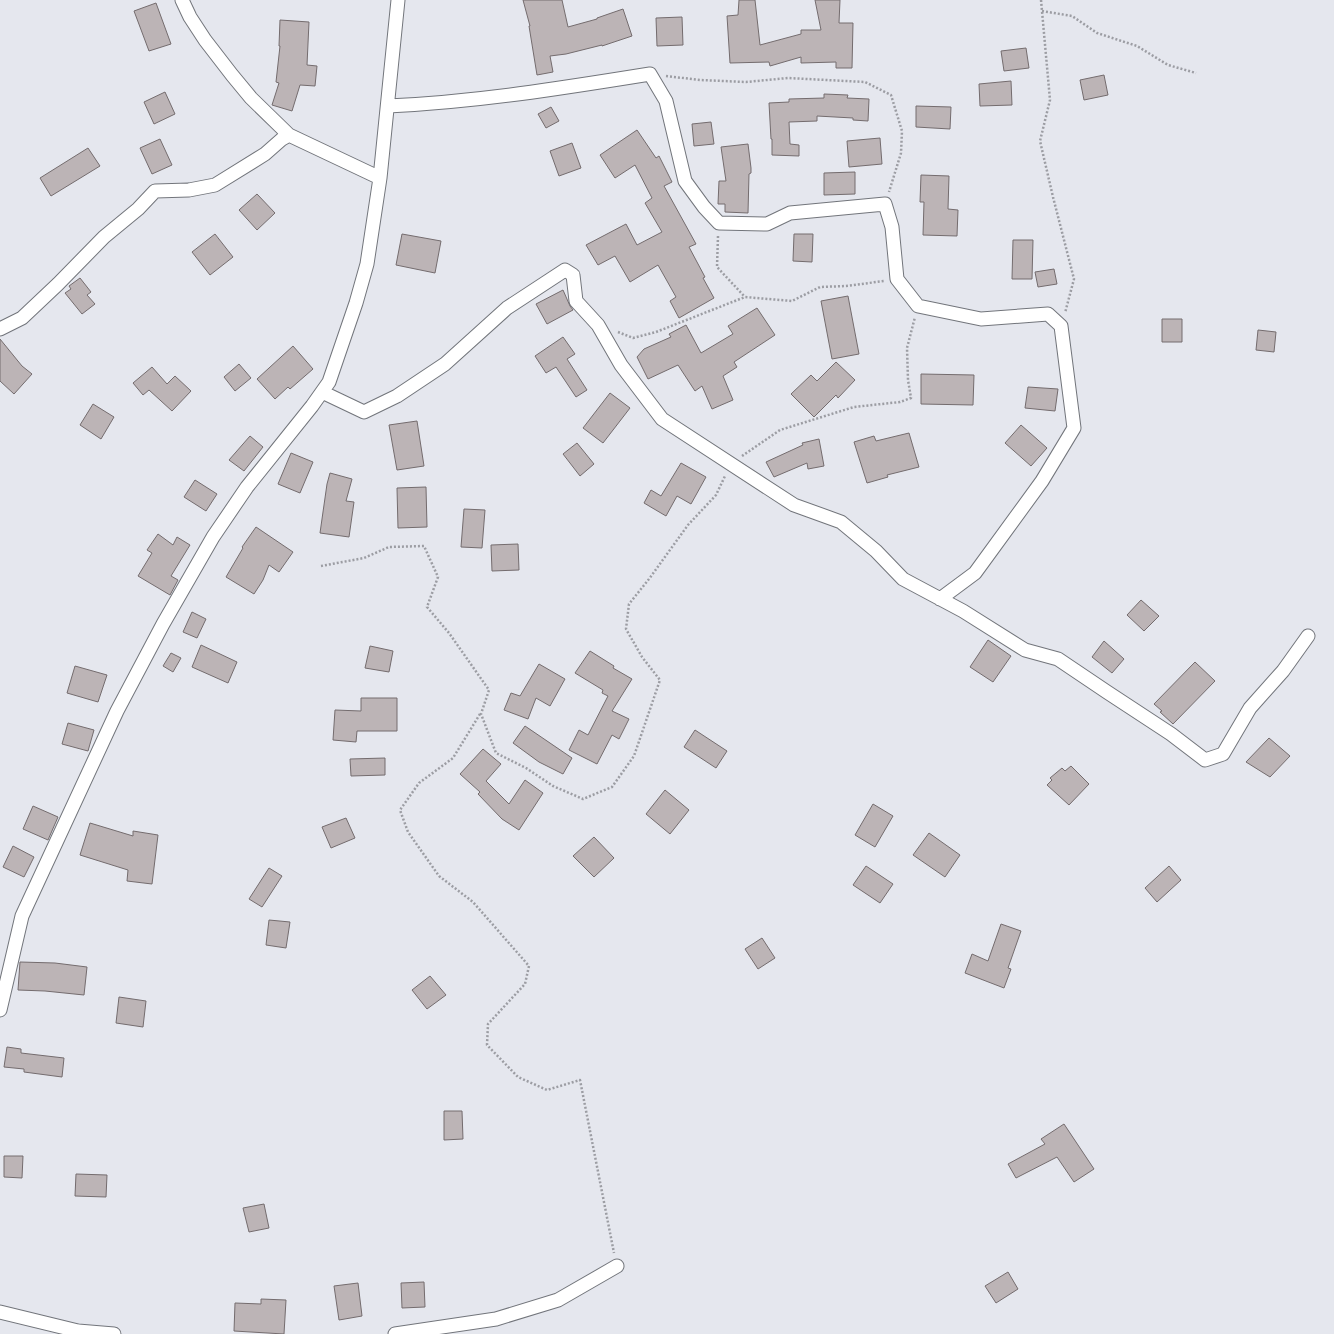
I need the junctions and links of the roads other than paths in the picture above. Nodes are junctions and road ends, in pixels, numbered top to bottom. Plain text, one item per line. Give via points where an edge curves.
1 (182, 0) edge
2 (398, 0) edge
3 (388, 106) junction
4 (289, 135) junction
5 (380, 178) junction
6 (0, 329) edge
7 (322, 392) junction
8 (940, 599) junction
9 (1308, 636) dead end
10 (0, 1010) edge
11 (617, 1266) road end
12 (0, 1312) edge
13 (78, 1333) edge
14 (114, 1334) edge
15 (395, 1334) edge

1 - 4 street via 205,40 232,75 251,98
2 - 3 street
3 - 5 street
3 - 8 street via 521,94 650,74 666,101 684,181 719,223 767,224 790,213 885,204 892,227 897,279 918,306 981,319 1048,314 1062,326 1074,428 1042,481 975,573
4 - 5 street
4 - 6 street via 265,154 215,185 189,190 155,191 22,318
5 - 7 street via 367,264 329,382
7 - 8 street via 364,412 397,396 445,364 506,308 565,270 573,274 576,301 598,325 621,366 662,419 794,505 841,522 876,551 903,579
7 - 10 street via 247,487 213,537 117,711 22,916
8 - 9 street via 1025,650 1058,659 1171,734 1205,760 1223,754 1250,708 1283,671
11 - 15 street via 558,1300 496,1319
12 - 13 street
13 - 14 street

